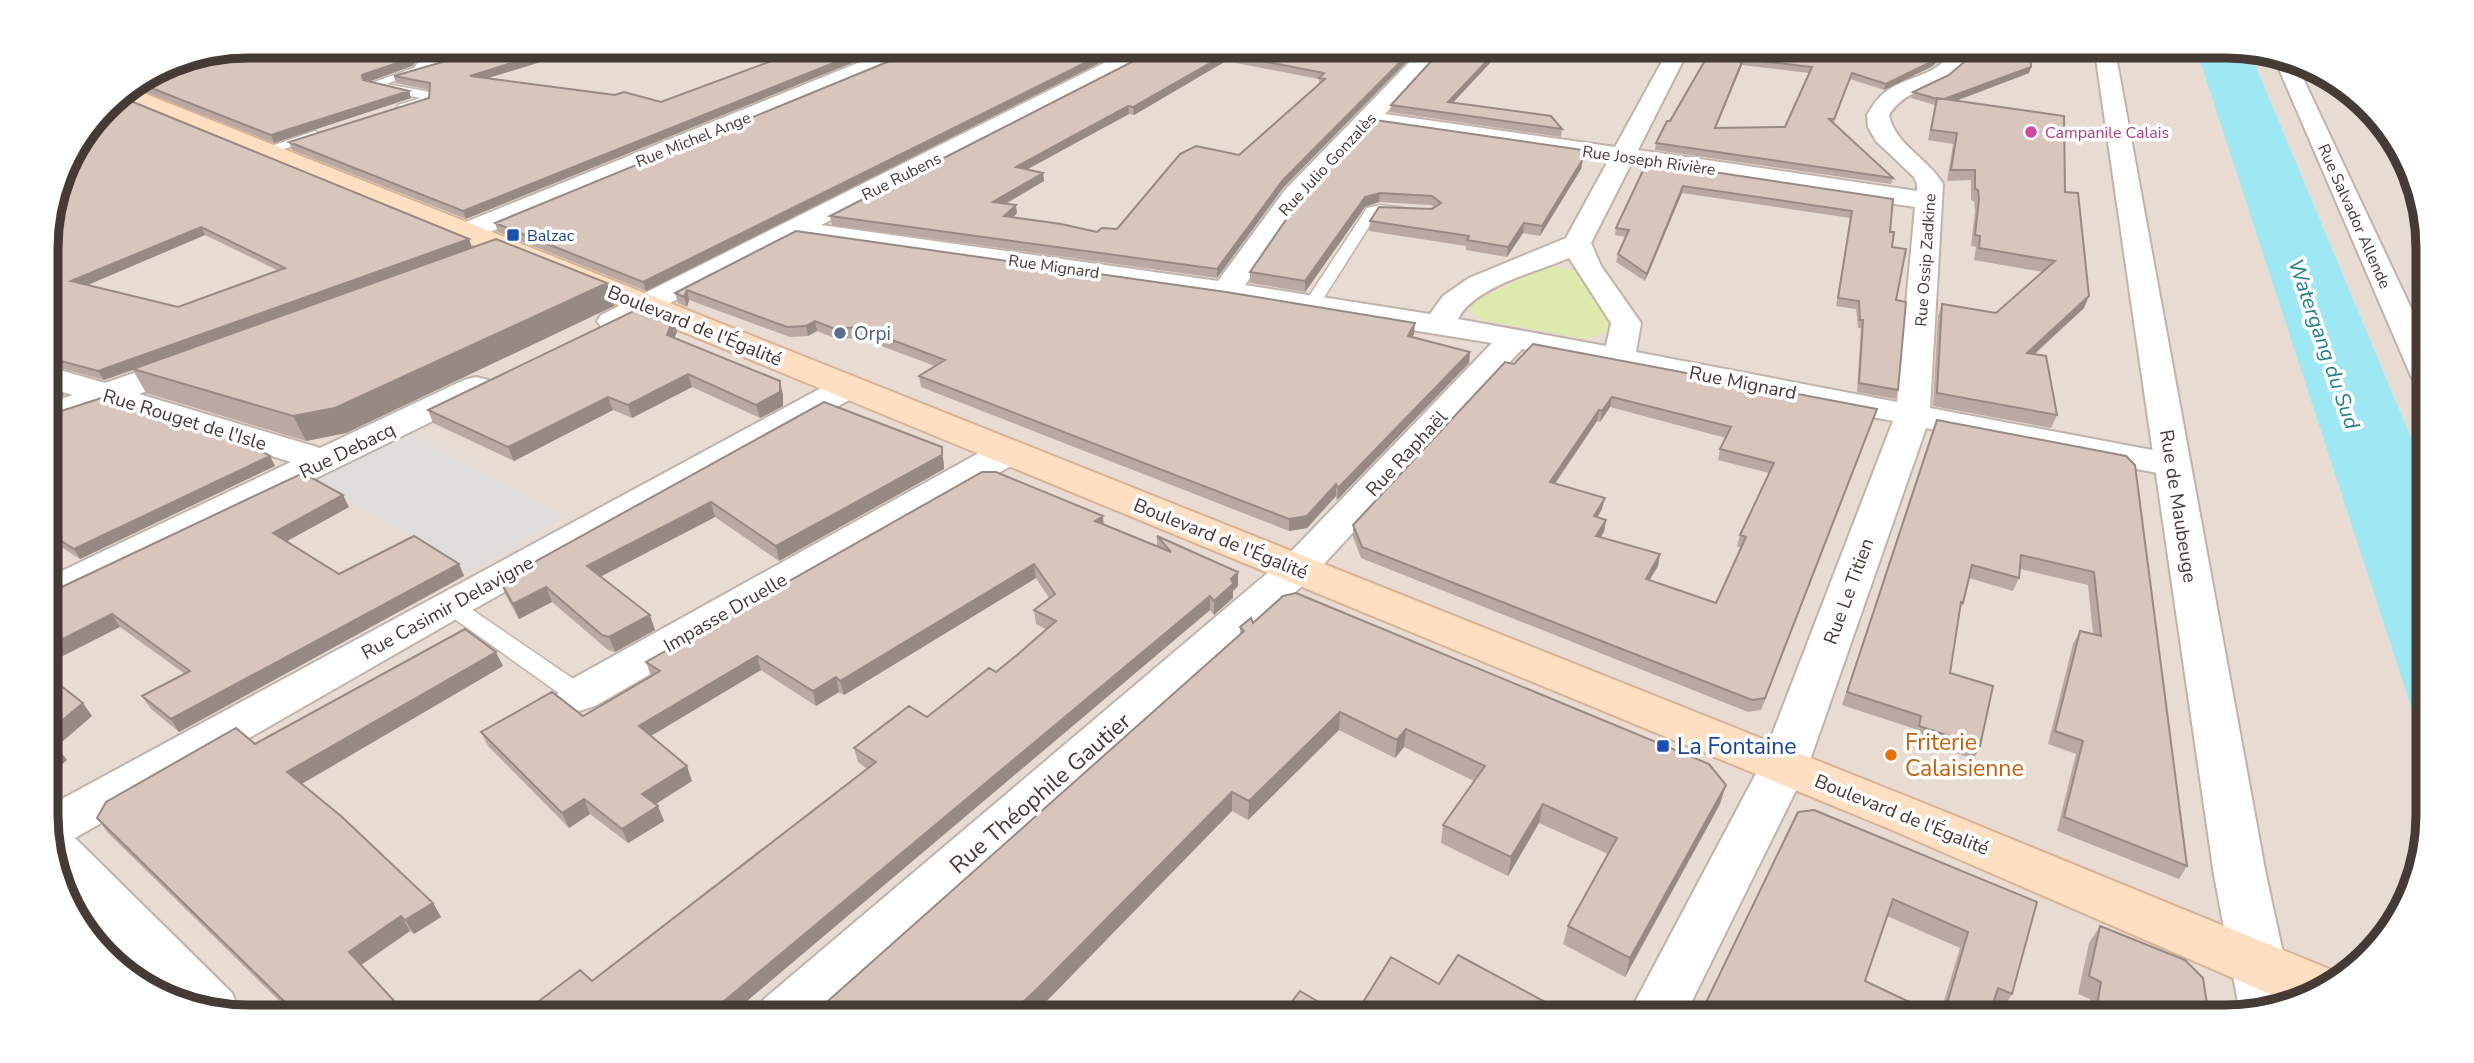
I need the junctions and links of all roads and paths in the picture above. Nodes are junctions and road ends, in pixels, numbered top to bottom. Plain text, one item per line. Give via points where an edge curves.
1 (455, 58) edge
2 (894, 58) edge
3 (1133, 58) edge
4 (1426, 58) edge
5 (1675, 58) edge
6 (1960, 58) edge
7 (2106, 58) edge
8 (425, 67) joint
9 (2287, 68) edge
10 (132, 97) edge
11 (389, 112) edge
12 (1368, 118) junction
13 (327, 131) edge
14 (264, 151) junction
15 (1623, 156) junction
16 (1930, 201) junction
17 (1418, 212) edge
18 (796, 230) junction
19 (1577, 243) junction
20 (467, 247) junction
21 (1226, 291) junction
22 (1312, 304) junction
23 (646, 305) junction
24 (1440, 325) junction
25 (587, 334) edge
26 (1515, 338) junction
27 (2416, 352) edge
28 (209, 356) edge
29 (1619, 358) junction
30 (501, 375) edge
31 (58, 380) edge
32 (848, 387) junction
33 (106, 394) junction
34 (58, 412) edge
35 (1913, 415) junction
36 (1007, 452) junction
37 (324, 461) junction
38 (2173, 465) junction
39 (1297, 569) junction
40 (58, 589) edge
41 (450, 605) junction
42 (579, 695) joint
43 (1784, 766) junction
44 (58, 824) edge
45 (62, 857) edge
46 (2262, 987) edge
47 (2303, 989) edge
48 (202, 1000) edge
49 (798, 1005) edge
50 (1661, 1005) edge

1 - 8 street
2 - 20 street, Rue Michel Ange
3 - 18 street, Rue Rubens
4 - 12 street, Rue Julio Gonzalès
5 - 15 street
6 - 16 street, Rue Ossip Zadkine via 1949,70 1893,96 1878,115 1883,134 1929,180
7 - 38 street, Rue de Maubeuge
8 - 11 lane via 372,85 427,95 426,100
9 - 27 street, Rue Salvador Allende
10 - 14 main road, Boulevard de l'Égalité
12 - 15 street, Rue Joseph Rivière
12 - 21 street, Rue Julio Gonzalès via 1293,195
13 - 14 lane
14 - 20 main road, Boulevard de l'Égalité
15 - 16 street, Rue Joseph Rivière
15 - 19 street
16 - 35 street, Rue Ossip Zadkine
17 - 22 lane via 1372,212
18 - 21 street, Rue Mignard
18 - 23 street, Rue Rubens
19 - 24 street via 1467,292 1453,303
19 - 29 street via 1626,323
20 - 23 main road, Boulevard de l'Égalité via 505,248
21 - 22 street, Rue Mignard
22 - 24 street, Rue Mignard
23 - 25 street
23 - 32 main road, Boulevard de l'Égalité
24 - 26 street, Rue Mignard
26 - 29 street, Rue Mignard
26 - 39 street, Rue Raphaël
28 - 33 street
29 - 35 street, Rue Mignard
30 - 37 street, Rue Debacq
31 - 33 street, Rue Rouget de l'Isle
32 - 36 main road, Boulevard de l'Égalité
32 - 41 street, Rue Casimir Delavigne
33 - 34 street
33 - 37 street, Rue Rouget de l'Isle
35 - 38 street, Rue Mignard
35 - 43 street, Rue Le Titien
36 - 39 main road, Boulevard de l'Égalité
36 - 42 street, Impasse Druelle
37 - 40 street, Rue Debacq
38 - 46 street, Rue de Maubeuge via 2239,875
39 - 43 main road, Boulevard de l'Égalité
39 - 49 street, Rue Théophile Gautier
41 - 42 lane, Impasse Druelle
41 - 44 street, Rue Casimir Delavigne
43 - 46 main road, Boulevard de l'Égalité via 2093,893
43 - 50 street, Rue Le Titien
45 - 48 street
46 - 47 main road, Boulevard de l'Égalité

